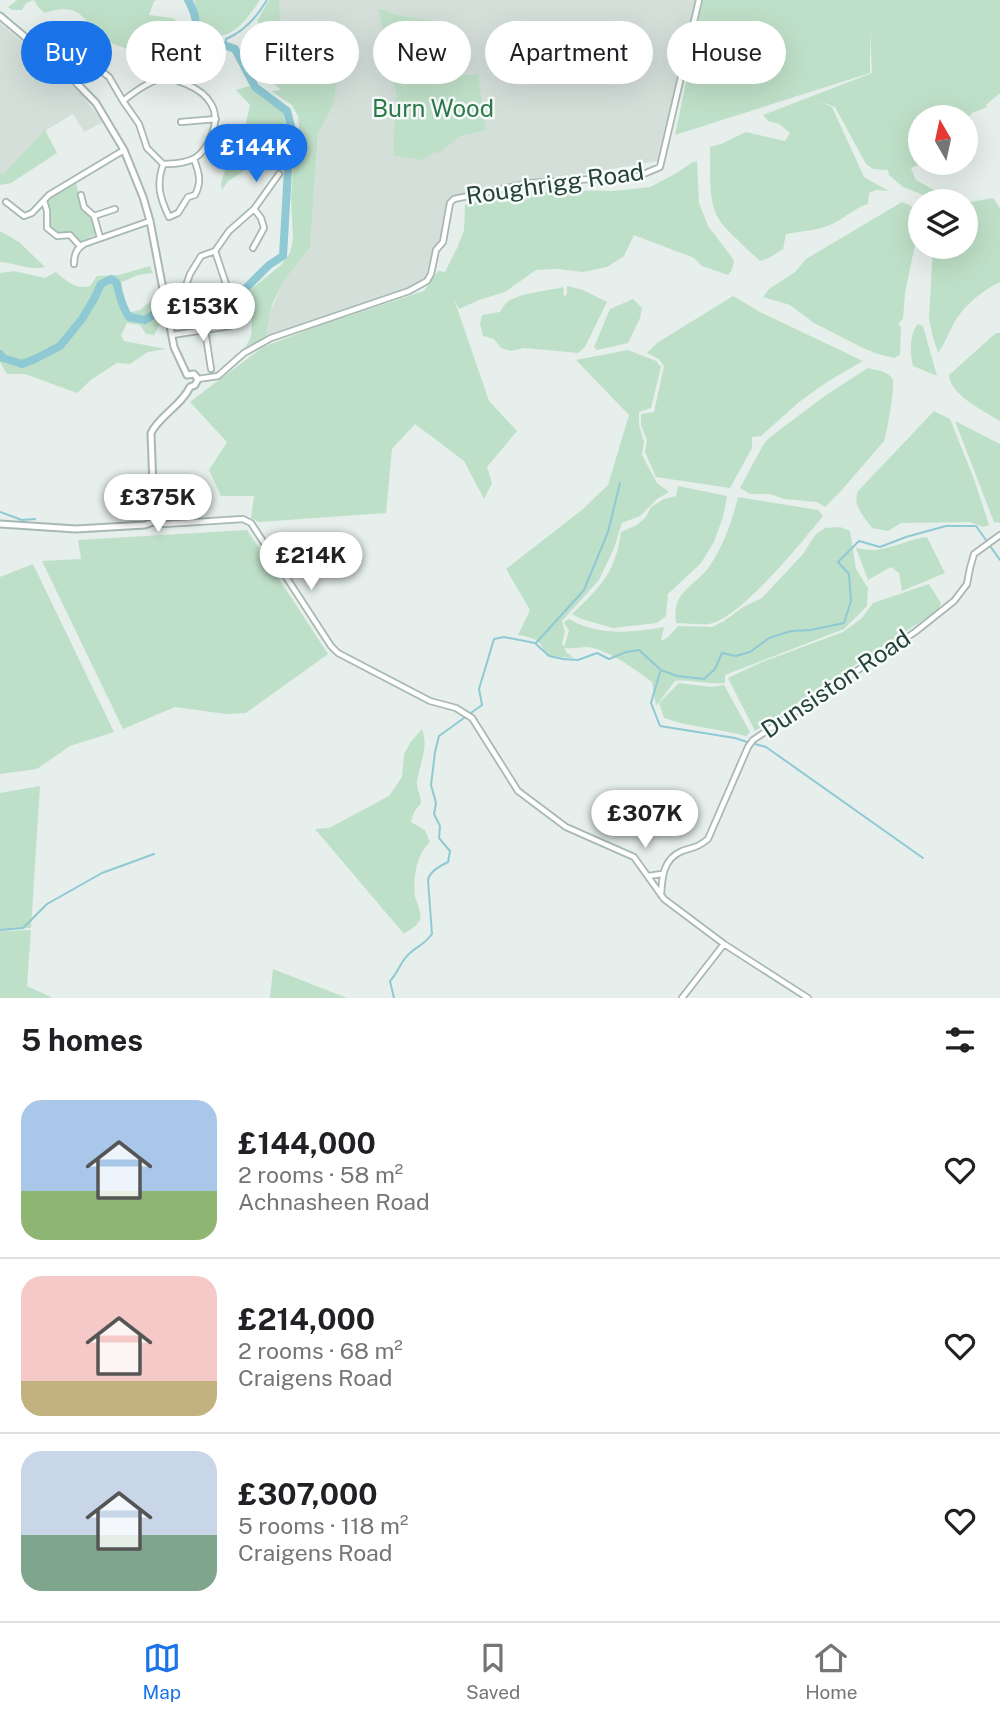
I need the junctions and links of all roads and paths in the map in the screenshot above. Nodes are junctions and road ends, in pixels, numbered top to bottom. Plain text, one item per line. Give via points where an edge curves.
1 (699, 0) edge
2 (0, 16) edge
3 (21, 34) edge
4 (112, 82) edge
5 (78, 84) edge
6 (123, 101) junction
7 (216, 119) junction
8 (181, 122) dead end
9 (124, 150) junction
10 (194, 159) junction
11 (163, 164) junction
12 (279, 174) dead end
13 (81, 195) dead end
14 (43, 200) junction
15 (6, 202) dead end
16 (115, 209) dead end
17 (254, 209) junction
18 (94, 216) junction
19 (150, 221) junction
20 (100, 238) junction
21 (80, 246) junction
22 (253, 248) dead end
23 (215, 251) junction
24 (74, 264) dead end
25 (226, 284) dead end
26 (165, 299) junction
27 (230, 326) dead end
28 (205, 330) junction
29 (172, 335) junction
30 (211, 369) dead end
31 (187, 375) junction
32 (198, 379) junction
33 (190, 387) junction
34 (153, 522) junction
35 (0, 524) edge
36 (1000, 535) edge
37 (662, 874) junction
38 (648, 876) junction
39 (661, 895) junction
40 (724, 943) junction
41 (682, 998) edge
42 (808, 998) edge

1 - 32 street, Roughrigg Road via 660,167 639,176 530,183 454,199 427,281 271,338 244,353 218,376
2 - 3 street
4 - 6 street
5 - 9 street via 96,103
6 - 7 street via 157,79 169,78 205,95
6 - 11 street via 139,124 147,148
7 - 8 street
7 - 10 street via 205,150
9 - 14 street
9 - 19 street
10 - 11 street
10 - 11 street via 200,186 178,213 169,217 160,191
12 - 17 street
13 - 18 street
14 - 15 street via 24,216
14 - 21 street via 47,228 57,236 70,235
16 - 18 street
17 - 22 street via 264,228
17 - 23 street
18 - 20 street
19 - 20 street
19 - 26 street
20 - 21 street
21 - 24 street
23 - 25 street
23 - 26 street via 201,256 185,288
26 - 29 street
27 - 28 street
28 - 29 street
28 - 30 street
29 - 31 street
31 - 32 street
31 - 33 street via 185,383
32 - 33 street
33 - 34 street via 151,433
34 - 35 street via 76,529
34 - 38 street via 243,519 251,523 338,653 472,718 518,790 566,827 634,857
36 - 37 street, Dunsiston Road via 974,554 967,584 954,600 915,632 752,740 708,839 669,860
37 - 38 street
37 - 39 street
38 - 39 street
39 - 40 street
40 - 41 street
40 - 42 street

